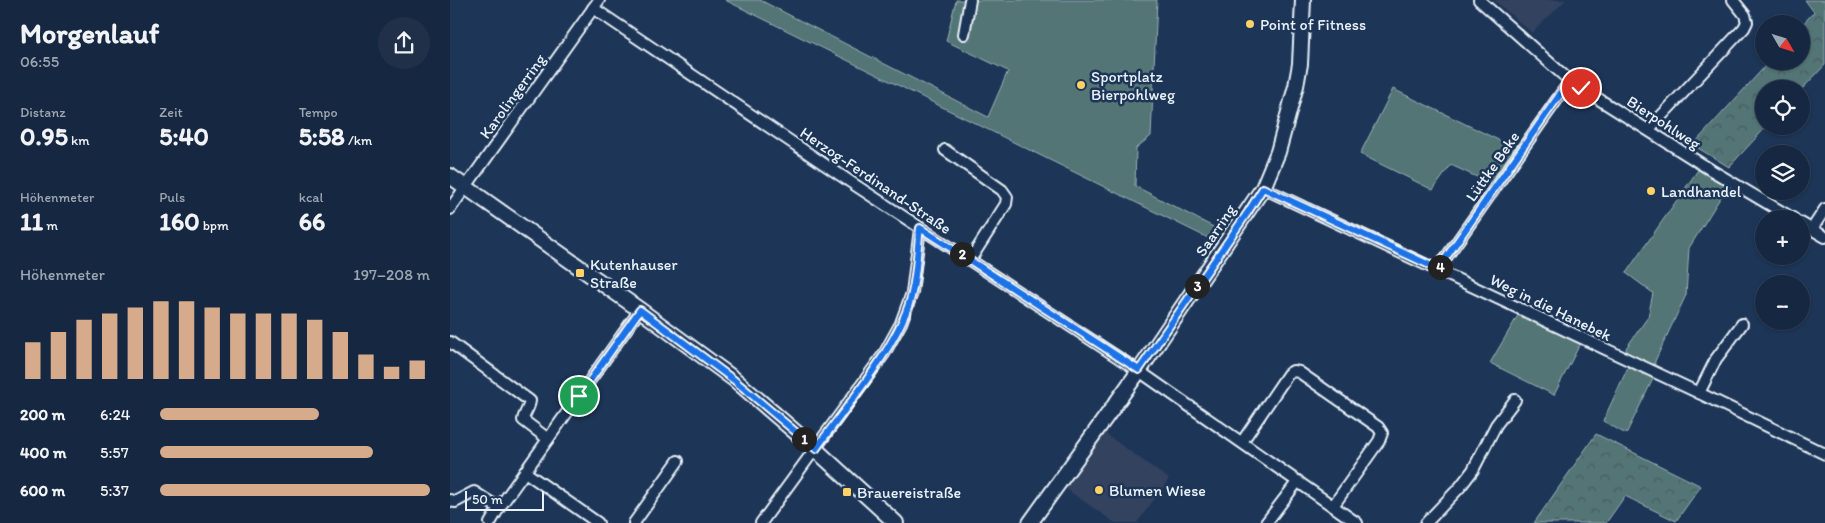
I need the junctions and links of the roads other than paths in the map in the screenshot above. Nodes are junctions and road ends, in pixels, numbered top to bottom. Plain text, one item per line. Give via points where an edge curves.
1 (970, 0) edge
2 (1303, 0) edge
3 (1479, 0) edge
4 (1733, 0) edge
5 (596, 4) edge
6 (964, 34) dead end
7 (1570, 80) junction
8 (1648, 130) junction
9 (945, 150) dead end
10 (450, 176) edge
11 (466, 187) junction
12 (1263, 188) junction
13 (450, 209) edge
14 (1779, 210) edge
15 (1825, 210) edge
16 (920, 228) junction
17 (1812, 229) joint
18 (1825, 237) edge
19 (970, 260) junction
20 (1438, 269) junction
21 (640, 310) junction
22 (1742, 324) dead end
23 (450, 342) edge
24 (1139, 370) junction
25 (1700, 393) junction
26 (1514, 400) dead end
27 (548, 439) junction
28 (1242, 442) junction
29 (816, 449) junction
30 (1825, 454) edge
31 (678, 461) dead end
32 (525, 472) junction
33 (1298, 481) junction
34 (450, 500) edge
35 (1333, 506) junction
36 (499, 508) junction
37 (490, 523) edge
38 (598, 523) edge
39 (634, 523) edge
40 (762, 523) edge
41 (896, 523) edge
42 (1030, 523) edge
43 (1266, 523) edge
44 (1358, 523) edge
45 (1426, 523) edge

1 - 6 street
2 - 12 street, Saarring via 1296,86 1278,152
3 - 7 street, Bierpohlweg
4 - 8 street via 1745,15 1747,22 1744,28
5 - 11 street, Karolingerring
5 - 16 street, Herzog-Ferdinand-Straße
7 - 8 street, Bierpohlweg
7 - 20 street, Lüttke Beke
8 - 14 street, Bierpohlweg
9 - 19 street via 1002,190 1007,197 1006,204
10 - 11 street
11 - 13 street, Karolingerring
11 - 21 street
12 - 20 street, Weg in die Hanebek
12 - 24 street, Saarring
15 - 17 street
16 - 19 street, Herzog-Ferdinand-Straße
16 - 29 street via 912,293 901,323 884,354
17 - 18 street
19 - 24 street, Herzog-Ferdinand-Straße
20 - 25 street, Weg in die Hanebek
21 - 27 street
21 - 29 street via 734,380
22 - 25 street via 1716,359
23 - 27 street via 530,401 524,420
24 - 28 street, Herzog-Ferdinand-Straße
24 - 42 street, Saarring
25 - 30 street, Weg in die Hanebek
26 - 45 street via 1496,425 1473,470
27 - 32 street
28 - 33 street, Herzog-Ferdinand-Straße
28 - 35 street via 1293,371 1378,427 1382,434 1379,441
29 - 40 street
29 - 41 street
31 - 39 street
32 - 36 street
32 - 38 street
33 - 35 street, Herzog-Ferdinand-Straße
33 - 43 street
34 - 36 street via 455,502 474,492
35 - 44 street, Herzog-Ferdinand-Straße
36 - 37 street

